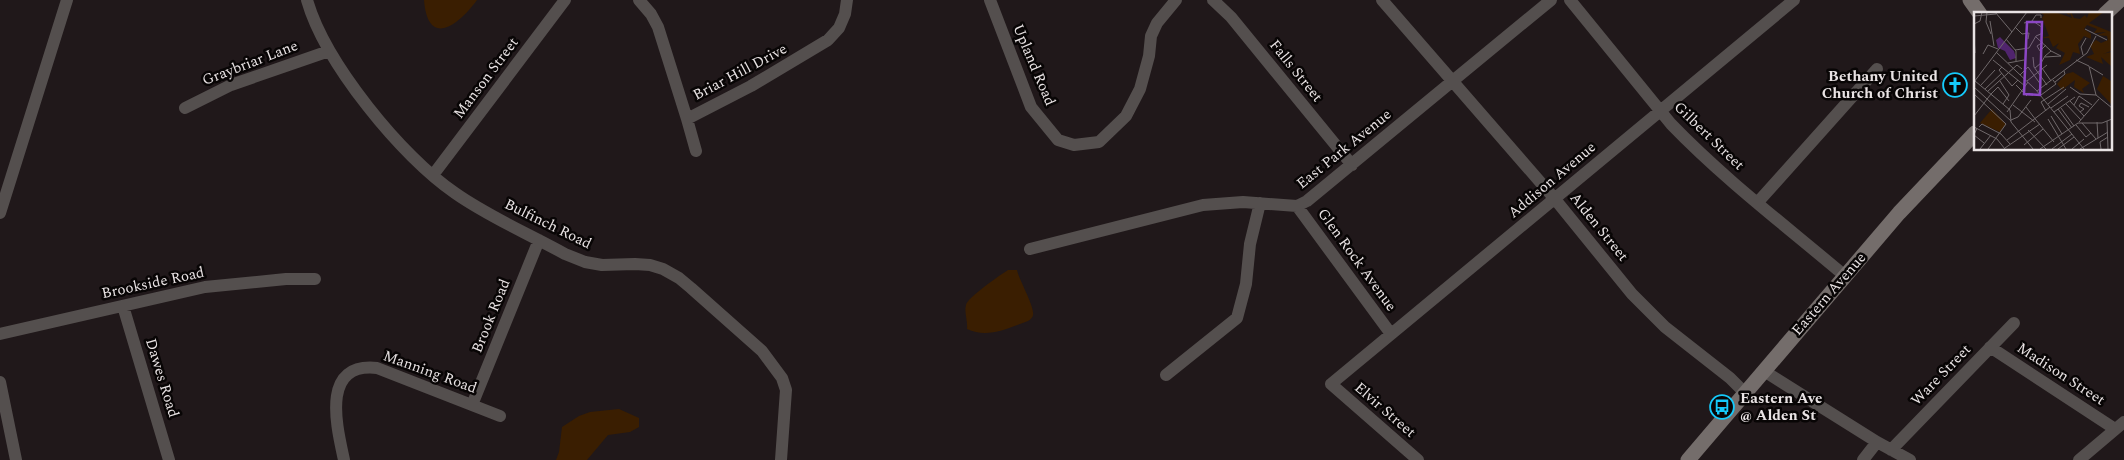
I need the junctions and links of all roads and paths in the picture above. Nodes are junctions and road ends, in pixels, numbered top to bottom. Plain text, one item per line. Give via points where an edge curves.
1 (67, 0) edge
2 (306, 0) edge
3 (565, 0) edge
4 (639, 0) edge
5 (847, 0) edge
6 (990, 0) edge
7 (1176, 0) edge
8 (1213, 0) edge
9 (1382, 0) edge
10 (1551, 0) edge
11 (1570, 0) edge
12 (1794, 0) edge
13 (1970, 0) edge
14 (2120, 0) edge
15 (1979, 12) edge
16 (2107, 12) edge
17 (329, 51) junction
18 (1877, 69) dead end
19 (1452, 82) junction
20 (185, 108) dead end
21 (1659, 110) junction
22 (687, 119) junction
23 (1974, 134) edge
24 (696, 151) dead end
25 (1352, 165) junction
26 (433, 175) junction
27 (1555, 199) junction
28 (1758, 202) junction
29 (1260, 203) junction
30 (1297, 206) junction
31 (0, 213) edge
32 (539, 240) junction
33 (1030, 249) dead end
34 (1845, 276) junction
35 (315, 279) dead end
36 (123, 306) junction
37 (2014, 322) dead end
38 (0, 334) edge
39 (1391, 334) junction
40 (1990, 347) junction
41 (1764, 371) junction
42 (1166, 375) dead end
43 (0, 382) edge
44 (1330, 384) joint
45 (1745, 393) junction
46 (472, 405) junction
47 (500, 416) dead end
48 (2120, 426) edge
49 (1876, 442) junction
50 (1891, 450) junction
51 (16, 460) edge
52 (169, 460) edge
53 (344, 460) edge
54 (781, 460) edge
55 (1418, 460) edge
56 (1688, 460) edge
57 (1863, 460) edge
58 (1910, 460) edge
59 (2080, 460) edge

1 - 31 street
2 - 17 street, Bulfinch Road
3 - 26 street, Manson Street
4 - 22 street, Briar Hill Drive via 658,27
5 - 22 street, Briar Hill Drive via 839,28 828,40
6 - 7 street, Upland Road via 1031,107 1058,140 1074,145 1098,142 1126,116 1140,89 1151,36
8 - 25 street, Falls Street via 1231,17
9 - 19 street, Alden Street
10 - 19 street, East Park Avenue
11 - 21 street, Gilbert Street
12 - 21 street, Addison Avenue
13 - 15 main road
14 - 16 main road
17 - 20 street, Graybriar Lane via 230,84
17 - 26 street, Bulfinch Road via 380,120
18 - 28 street
19 - 25 street, East Park Avenue
19 - 27 street, Alden Street
21 - 27 street, Addison Avenue
21 - 28 street, Gilbert Street via 1714,167
22 - 24 street
23 - 34 main road, Eastern Avenue
25 - 30 street, East Park Avenue
26 - 32 street, Bulfinch Road via 455,193
27 - 39 street, Addison Avenue
27 - 45 street, Alden Street via 1647,310
28 - 34 street, Gilbert Street
29 - 30 street, East Park Avenue
29 - 33 street, East Park Avenue via 1203,205
29 - 42 street via 1237,318
30 - 39 street, Glen Rock Avenue
32 - 46 street, Brook Road
32 - 54 street, Bulfinch Road via 585,262 650,265 663,269 679,278 762,351 782,378 786,390
34 - 41 main road, Eastern Avenue
35 - 36 street, Brookside Road via 223,284
36 - 38 street, Brookside Road
36 - 52 street, Dawes Road
37 - 40 street, Ware Street
39 - 44 street, Addison Avenue
40 - 48 street, Madison Street
40 - 50 street, Ware Street
41 - 45 main road, Eastern Avenue
41 - 49 street
43 - 51 street
44 - 55 street, Elvir Street
45 - 56 main road, Eastern Avenue
46 - 47 street, Manning Road
46 - 53 street, Manning Road via 377,368 364,367 352,371 338,388 335,407
48 - 59 street
49 - 50 street
49 - 57 street
50 - 58 street

